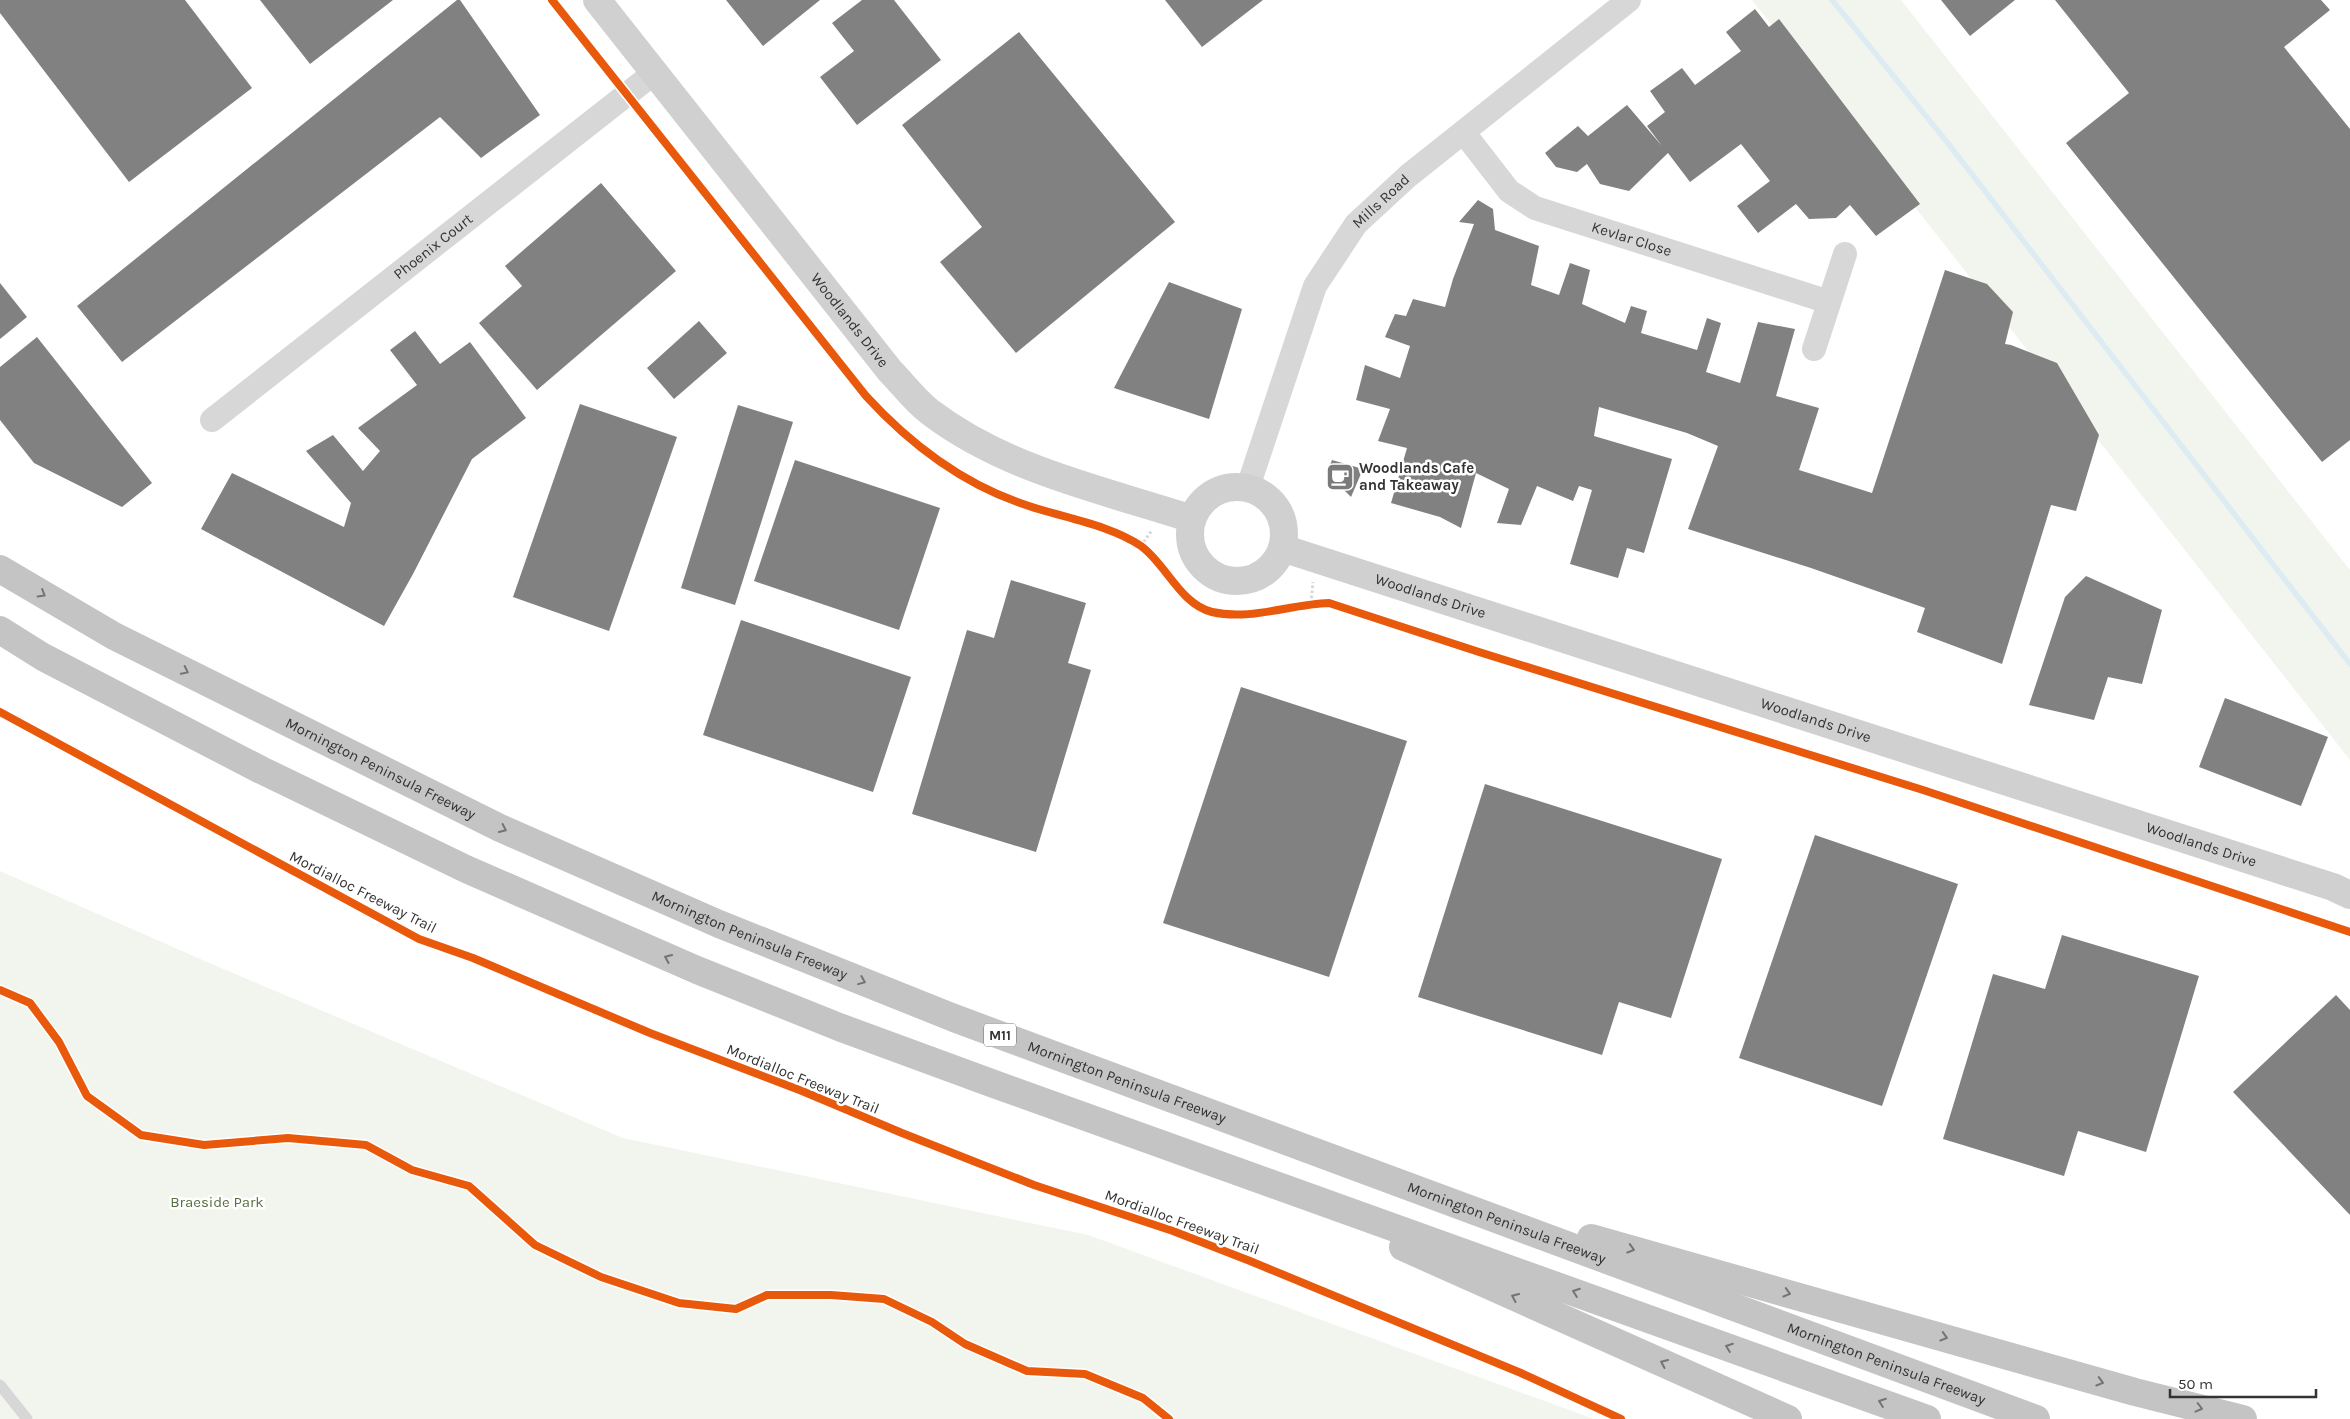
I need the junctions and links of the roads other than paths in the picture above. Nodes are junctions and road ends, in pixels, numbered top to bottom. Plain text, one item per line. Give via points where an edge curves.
1 (597, 0) edge
2 (1629, 0) edge
3 (654, 73) junction
4 (1464, 133) junction
5 (1845, 254) dead end
6 (1830, 302) junction
7 (1814, 349) dead end
8 (212, 420) dead end
9 (1248, 487) junction
10 (1192, 519) junction
11 (1282, 548) junction
12 (0, 569) edge
13 (0, 630) edge
14 (2350, 895) edge
15 (697, 970) junction
16 (1399, 1184) junction
17 (0, 1385) edge
18 (28, 1419) edge
19 (1788, 1419) edge
20 (1927, 1419) edge
21 (2036, 1419) edge
22 (2243, 1419) edge

1 - 3 street, Woodlands Drive
2 - 4 street, Mills Road
3 - 8 street, Phoenix Court
3 - 10 street, Woodlands Drive via 890,371 928,411 977,443 1025,466
4 - 6 street, Kevlar Close via 1509,191 1535,208
4 - 9 street, Mills Road via 1408,176 1356,224 1315,286
5 - 6 street
6 - 7 street
9 - 10 street via 1234,486 1208,496
9 - 11 street via 1262,493 1281,515 1284,528
10 - 11 street via 1192,548 1199,562 1222,579 1237,582 1252,579 1268,570
11 - 14 street, Woodlands Drive
12 -> 16 highway, Mornington Peninsula Freeway / M11 via 114,636 465,810 710,920 954,1018
15 -> 13 highway via 466,869 261,770 43,657
19 -> 15 highway via 1398,1245 858,1040
20 -> 15 highway via 994,1084
16 - 21 highway, Mornington Peninsula Freeway / M11
16 -> 22 highway via 2135,1392
17 - 18 lane

